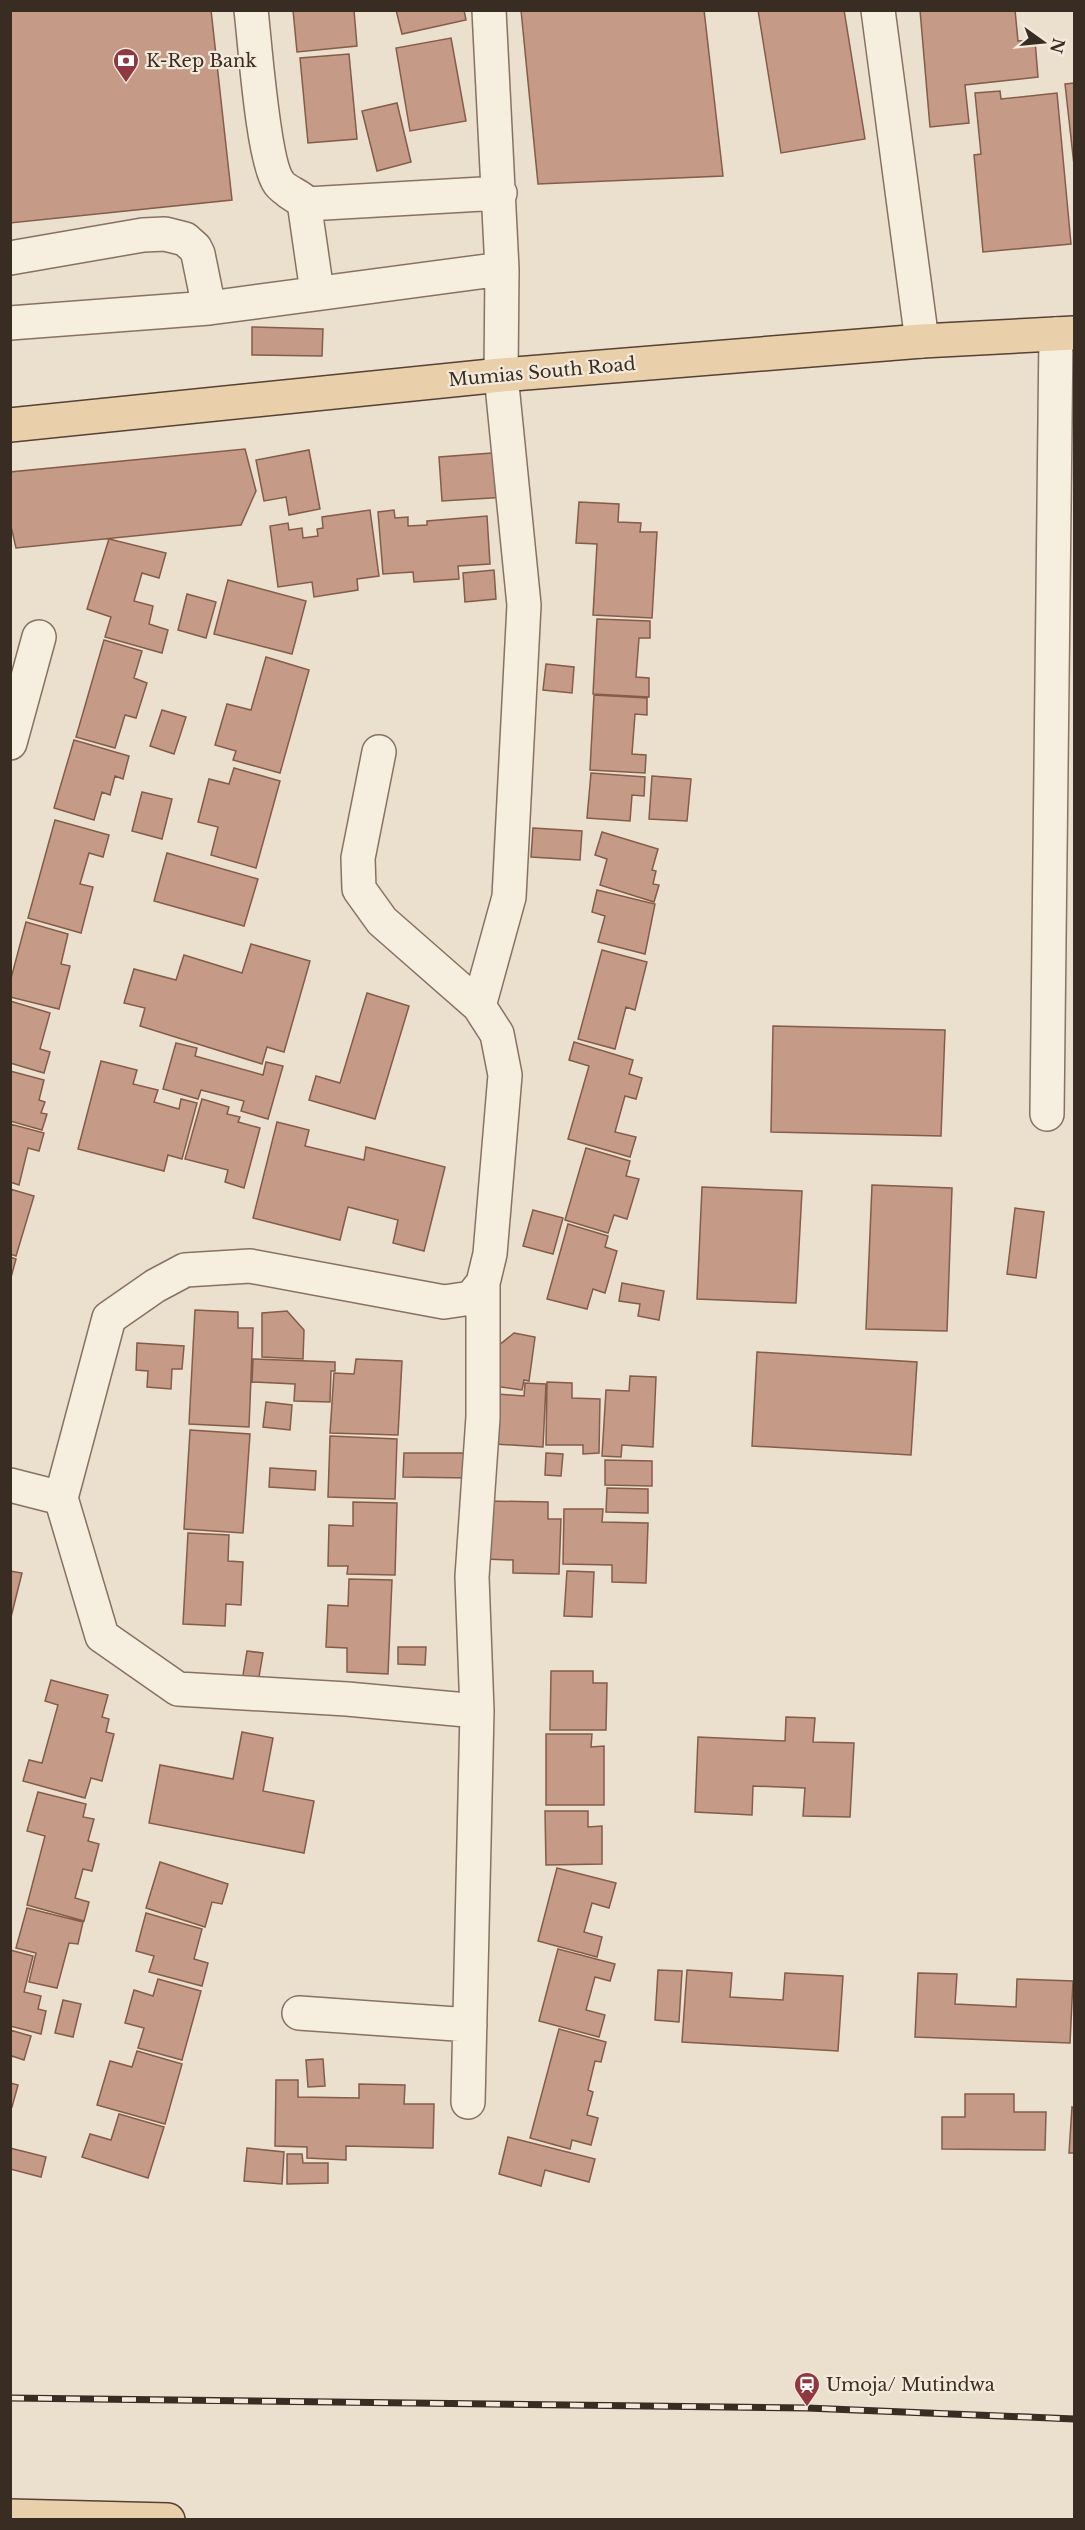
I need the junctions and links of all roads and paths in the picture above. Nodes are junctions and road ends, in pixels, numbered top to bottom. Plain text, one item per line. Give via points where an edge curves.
1 (251, 10) edge
2 (489, 10) edge
3 (878, 10) edge
4 (285, 189) junction
5 (500, 194) junction
6 (10, 258) edge
7 (502, 269) junction
8 (317, 292) junction
9 (209, 308) junction
10 (10, 323) edge
11 (1065, 333) edge
12 (922, 341) junction
13 (501, 375) junction
14 (10, 425) edge
15 (39, 637) dead end
16 (17, 692) edge
17 (10, 743) edge
18 (379, 752) dead end
19 (479, 1006) junction
20 (1047, 1114) dead end
21 (483, 1283) junction
22 (10, 1485) edge
23 (61, 1498) junction
24 (477, 1712) junction
25 (299, 2013) dead end
26 (470, 2025) junction
27 (468, 2102) dead end
28 (10, 2516) edge
29 (168, 2520) edge

1 - 4 street via 268,150 278,181
2 - 5 street
3 - 12 street
4 - 5 street via 307,204
4 - 8 street via 304,202
5 - 7 street
6 - 9 street via 143,235 174,234 185,239 198,254
7 - 8 street
7 - 13 street
8 - 9 street
9 - 10 street
11 - 12 main road, Mumias South Road
11 - 20 street
12 - 13 main road, Mumias South Road
13 - 14 main road, Mumias South Road
13 - 19 street via 524,605 509,897
15 - 16 street
16 - 17 street
18 - 19 street via 358,858 359,889 382,921
19 - 21 street via 497,1034 505,1075 490,1254
21 - 23 street via 471,1298 444,1302 250,1266 185,1270 109,1318
21 - 24 street via 483,1417 472,1577
22 - 23 street
23 - 24 street via 102,1636 178,1689
24 - 26 street
25 - 26 street
26 - 27 street
28 - 29 main road

